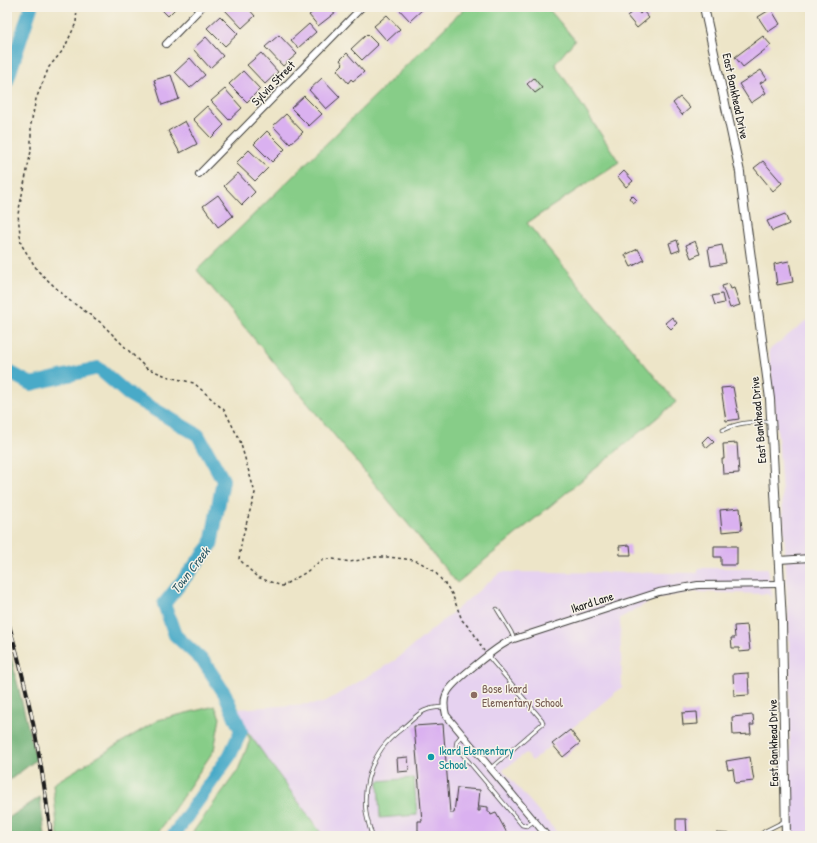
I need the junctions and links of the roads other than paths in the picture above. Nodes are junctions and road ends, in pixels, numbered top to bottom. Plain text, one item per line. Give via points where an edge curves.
1 (202, 7) edge
2 (362, 7) edge
3 (704, 7) edge
4 (166, 44) dead end
5 (199, 174) dead end
6 (772, 421) junction
7 (723, 430) dead end
8 (810, 558) edge
9 (779, 560) junction
10 (780, 584) junction
11 (497, 609) dead end
12 (514, 639) junction
13 (488, 656) junction
14 (444, 707) junction
15 (462, 735) junction
16 (491, 768) junction
17 (786, 820) junction
18 (535, 821) junction
19 (372, 836) edge
20 (547, 836) edge
21 (759, 836) edge
22 (786, 836) edge

1 - 4 street
2 - 5 street, Sylvia Street
3 - 6 street, East Bankhead Drive via 740,172
6 - 7 lane via 745,422
6 - 9 street, East Bankhead Drive
8 - 9 street
9 - 10 street, East Bankhead Drive
10 - 12 street, Ikard Lane via 698,586 659,592
10 - 17 street, East Bankhead Drive
11 - 12 lane
12 - 13 street, Ikard Lane
13 - 14 street, Ikard Lane via 452,686 447,692
13 - 16 lane via 542,720 542,723
14 - 15 street via 446,715
14 - 19 lane via 423,710 381,749 370,772 366,792 366,812
15 - 16 street
15 - 18 lane via 456,746 522,825 527,826
16 - 18 street
17 - 21 lane
17 - 22 street, East Bankhead Drive
18 - 20 street

